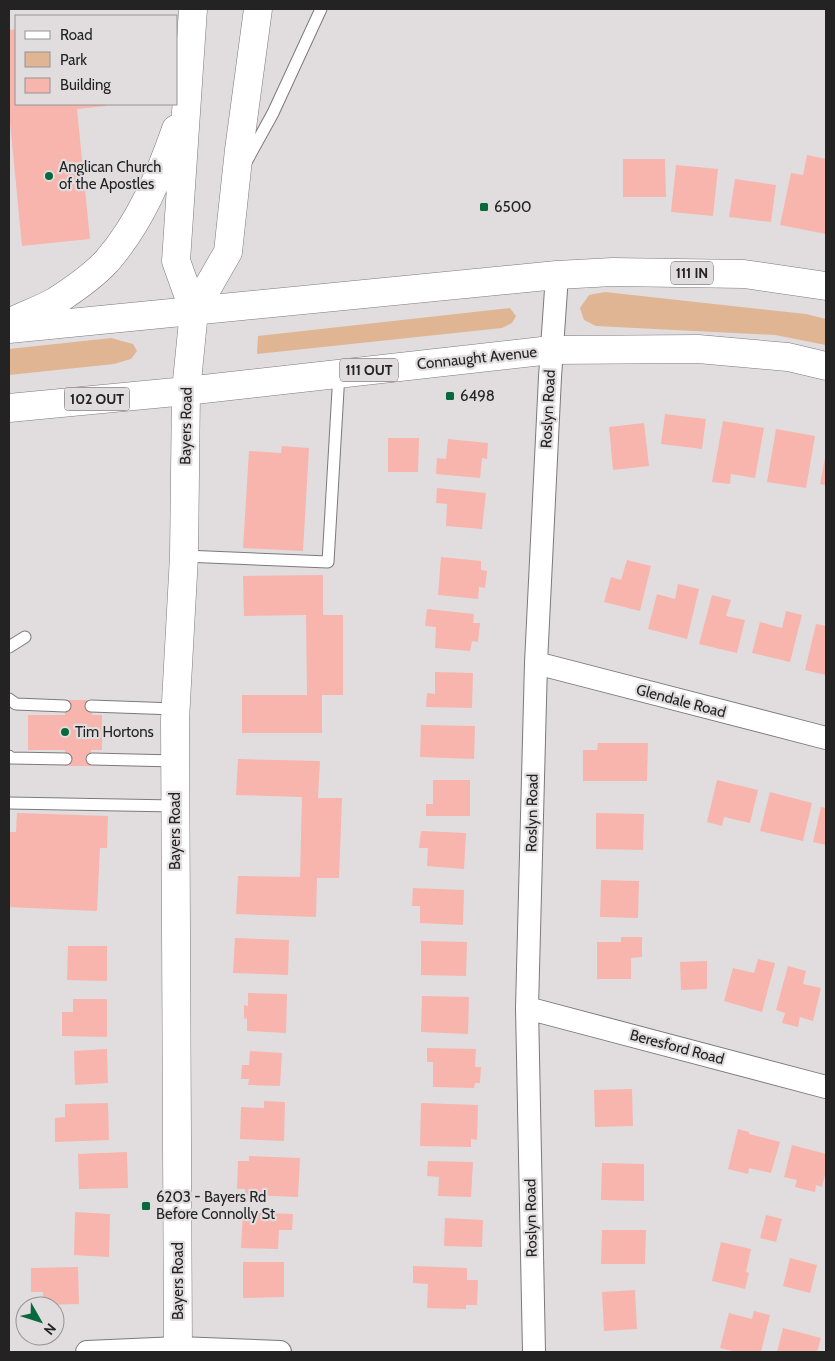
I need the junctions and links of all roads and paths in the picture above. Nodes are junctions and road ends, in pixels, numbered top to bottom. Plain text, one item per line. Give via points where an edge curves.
1 (193, 9) edge
2 (258, 9) edge
3 (321, 9) edge
4 (188, 94) junction
5 (236, 175) junction
6 (557, 275) junction
7 (826, 286) edge
8 (194, 310) junction
9 (9, 323) edge
10 (9, 329) edge
11 (551, 350) junction
12 (826, 366) edge
13 (339, 373) junction
14 (186, 391) junction
15 (9, 408) edge
16 (184, 556) junction
17 (24, 637) dead end
18 (9, 647) edge
19 (536, 663) junction
20 (9, 699) edge
21 (65, 706) dead end
22 (91, 706) dead end
23 (175, 709) junction
24 (826, 738) edge
25 (9, 756) edge
26 (66, 759) dead end
27 (92, 759) dead end
28 (175, 761) junction
29 (9, 802) edge
30 (175, 806) junction
31 (527, 1008) junction
32 (826, 1087) edge
33 (178, 1350) edge
34 (87, 1352) edge
35 (280, 1352) edge
36 (534, 1352) edge

1 - 4 main road, Bayers Road
2 - 5 main road, Bayers Road
3 - 5 lane via 273,113
4 - 8 main road, Bayers Road via 176,261
4 - 9 main road via 165,159 144,205 106,262 54,302
5 - 8 main road, Bayers Road via 228,252
6 - 7 main road, 111 IN via 613,272 744,274
6 - 8 main road, 111 IN
6 - 11 street, Roslyn Road
8 - 10 main road
8 - 14 main road, Bayers Road
11 - 12 main road, Connaught Avenue / 111 OUT via 698,349 788,357
11 - 13 main road, Connaught Avenue / 111 OUT
11 - 19 street, Roslyn Road
13 - 14 main road, Connaught Avenue / 111 OUT
13 - 16 lane via 328,562
14 - 15 main road, Connaught Avenue / 102 OUT
14 - 16 main road, Bayers Road
16 - 23 main road, Bayers Road
17 - 18 lane
19 - 24 street, Glendale Road
19 - 31 street, Roslyn Road
20 - 21 lane via 16,704
22 - 23 lane
23 - 28 main road, Bayers Road
25 - 26 lane
27 - 28 lane
28 - 30 main road, Bayers Road
29 - 30 lane
30 - 33 main road, Bayers Road
31 - 32 street, Beresford Road
31 - 36 street, Roslyn Road
33 - 34 street
33 - 35 street

